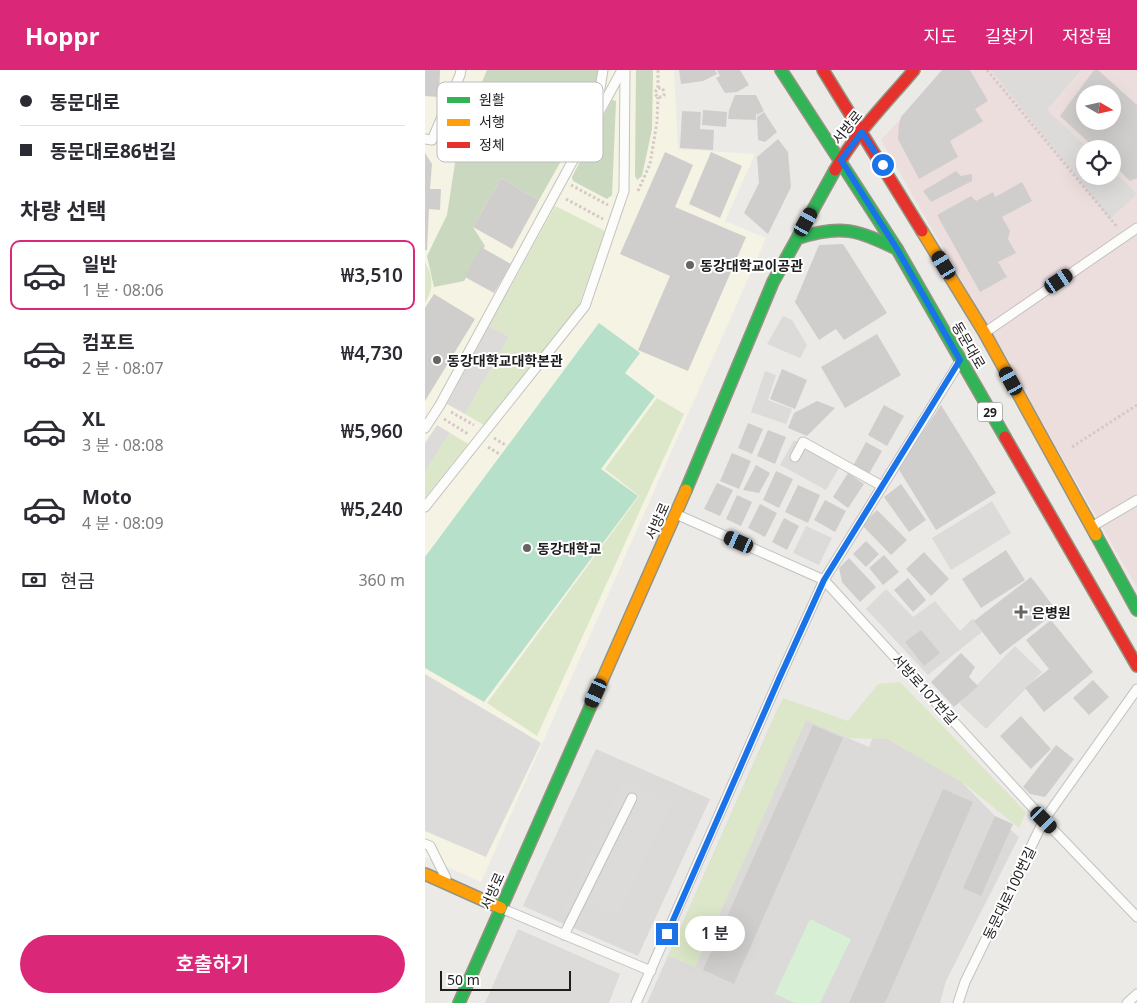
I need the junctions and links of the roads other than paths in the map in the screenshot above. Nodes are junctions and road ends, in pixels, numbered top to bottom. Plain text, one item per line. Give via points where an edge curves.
1 (461, 70) edge
2 (623, 70) edge
3 (781, 70) edge
4 (823, 70) edge
5 (914, 70) edge
6 (457, 82) edge
7 (603, 105) edge
8 (437, 128) edge
9 (862, 132) junction
10 (425, 140) edge
11 (841, 160) junction
12 (572, 162) edge
13 (1137, 228) edge
14 (798, 238) junction
15 (897, 249) junction
16 (984, 332) junction
17 (960, 360) junction
18 (425, 428) edge
19 (795, 457) dead end
20 (882, 486) junction
21 (1137, 500) edge
22 (425, 507) edge
23 (676, 514) junction
24 (1091, 527) junction
25 (824, 580) junction
26 (1137, 610) edge
27 (1137, 666) edge
28 (1137, 688) edge
29 (632, 798) dead end
30 (1044, 820) junction
31 (425, 844) edge
32 (425, 874) edge
33 (450, 885) junction
34 (501, 908) junction
35 (1137, 917) edge
36 (564, 934) junction
37 (651, 971) junction
38 (1137, 994) edge
39 (459, 1003) edge
40 (636, 1003) edge
41 (958, 1003) edge
42 (1127, 1003) edge

1 - 6 lane
2 - 7 lane
2 - 22 lane via 625,191 585,306
3 - 11 main road, 동문대로 / 29
4 - 9 main road, 동문대로 / 29
5 - 9 main road, 서방로
8 - 10 lane via 432,140
9 - 11 main road, 서방로
9 - 16 main road, 동문대로 / 29
11 - 14 main road, 서방로
11 - 15 main road, 동문대로 / 29
12 - 18 lane
13 - 16 lane
14 - 15 main road via 832,228 867,235
14 - 23 main road, 서방로 via 773,282
15 - 17 main road, 동문대로 / 29
16 - 24 main road, 동문대로 / 29
17 - 20 lane
17 - 27 main road, 동문대로 / 29
19 - 20 lane via 803,442
20 - 25 lane
21 - 24 lane
23 - 25 lane, 서방로107번길
23 - 34 main road, 서방로
24 - 26 main road, 동문대로 / 29
25 - 30 lane, 서방로107번길
25 - 37 lane
28 - 30 lane, 동문대로100번길
29 - 36 lane
30 - 35 lane, 서방로107번길
30 - 41 lane, 동문대로100번길 via 965,982
31 - 33 lane via 430,846
32 - 33 main road
33 - 34 main road
34 - 36 lane
34 - 39 main road, 서방로
36 - 37 lane
37 - 40 lane
38 - 42 lane

